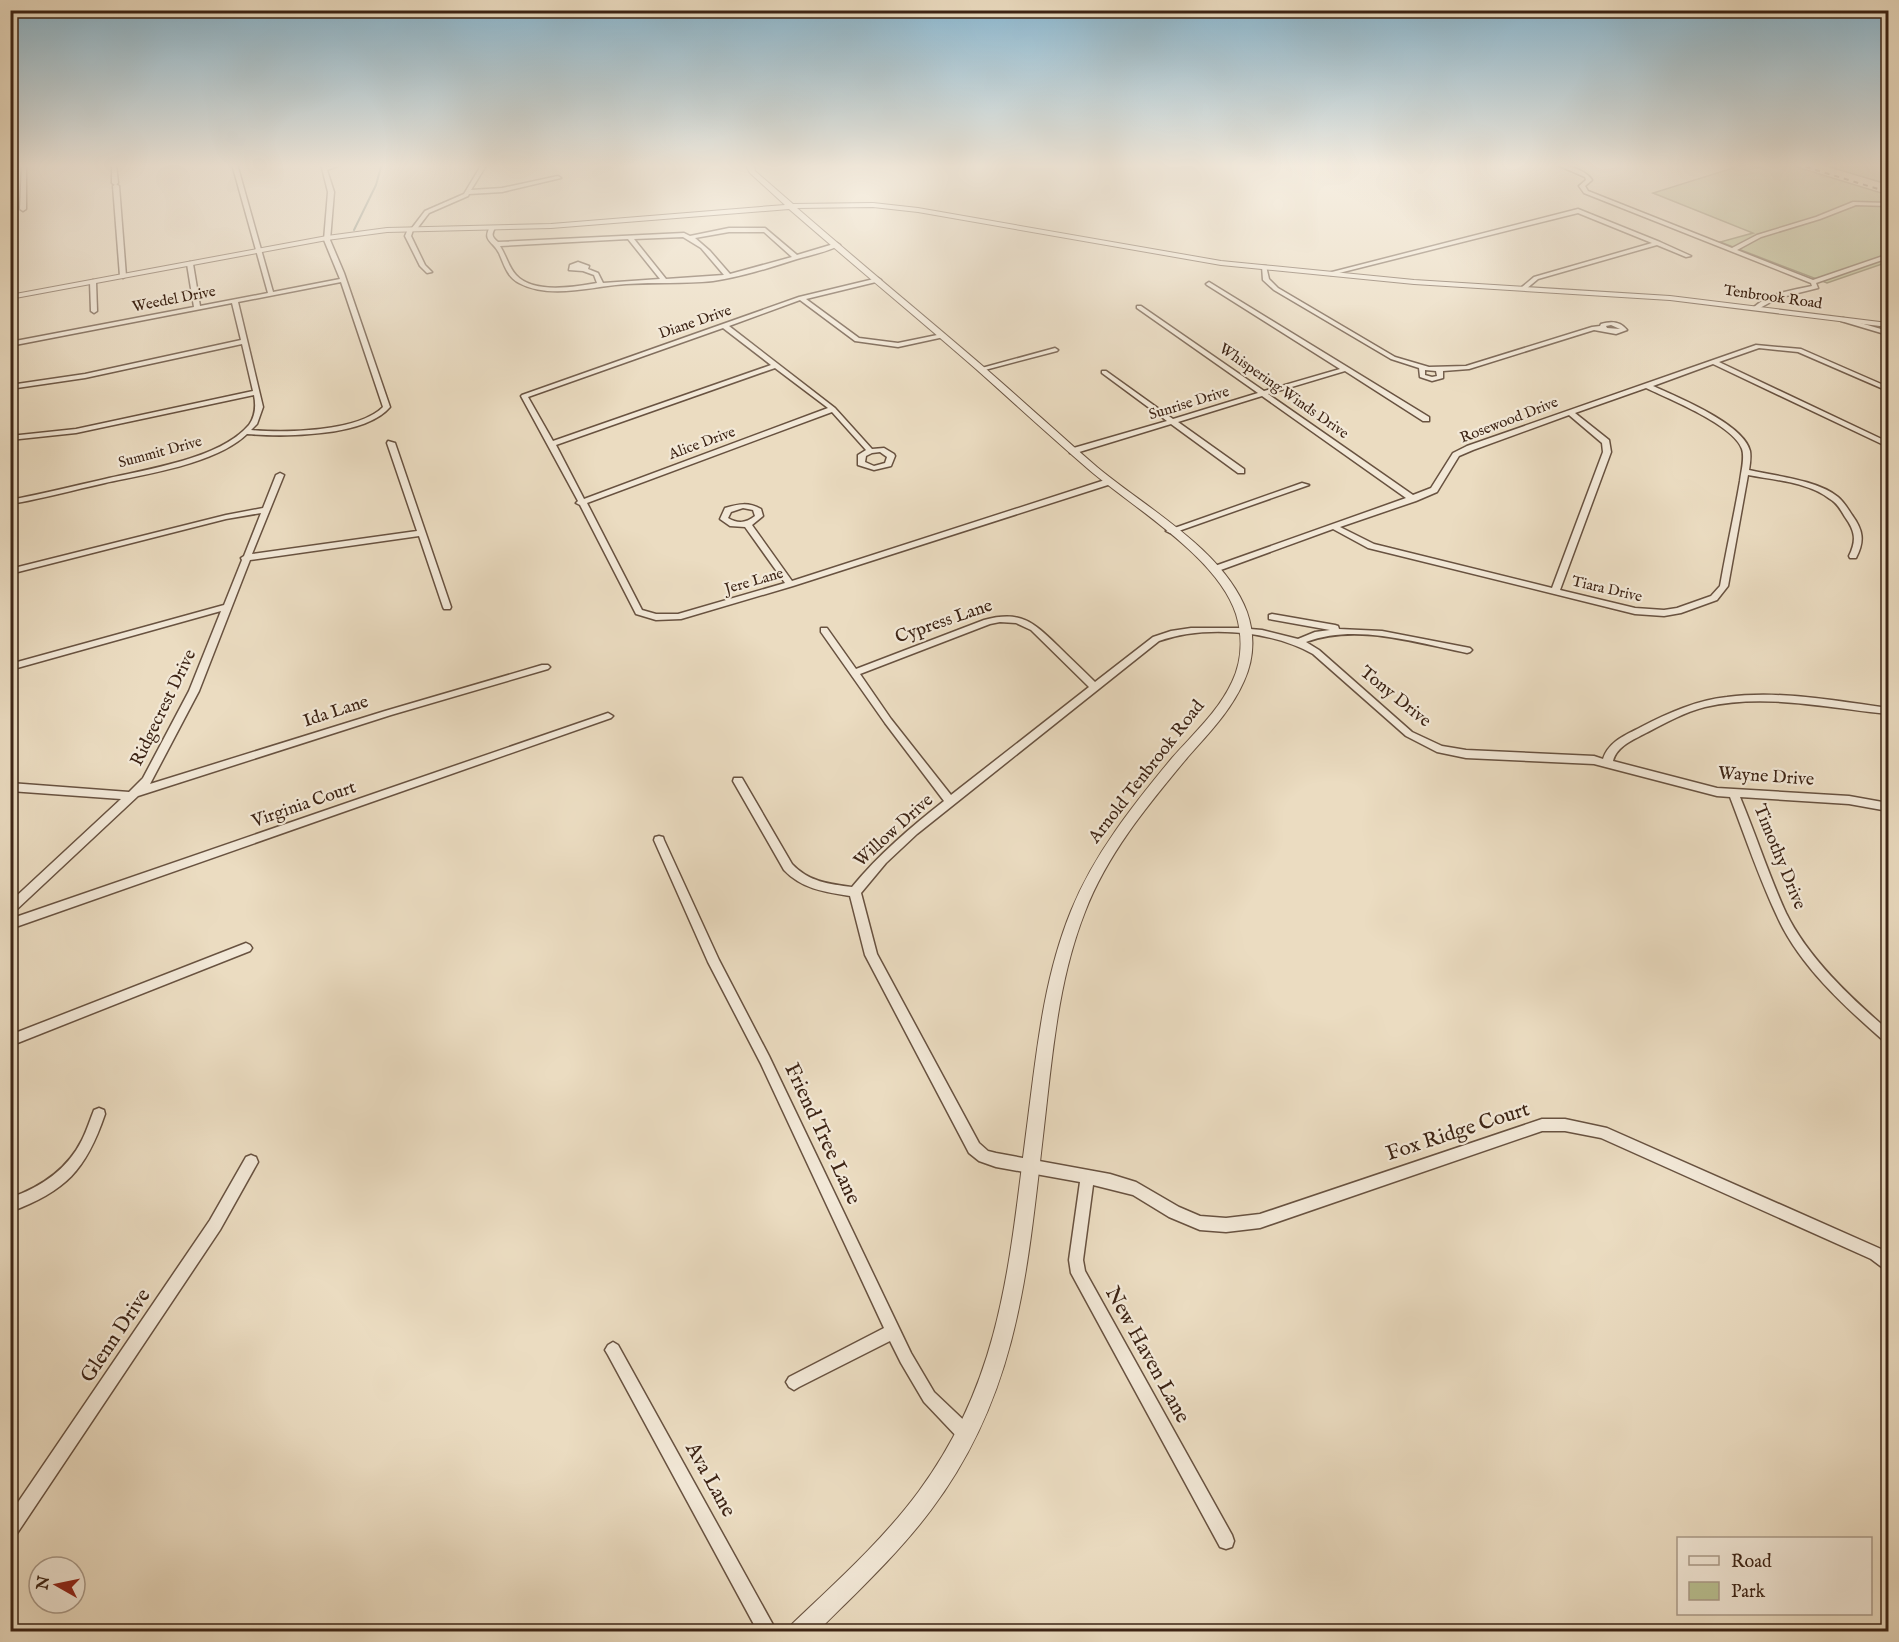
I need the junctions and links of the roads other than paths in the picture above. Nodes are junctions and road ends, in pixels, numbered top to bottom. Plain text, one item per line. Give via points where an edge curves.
1 (120, 241) edge
2 (257, 241) edge
3 (313, 241) edge
4 (328, 241) edge
5 (410, 241) edge
6 (493, 241) edge
7 (572, 241) edge
8 (632, 241) edge
9 (696, 241) edge
10 (777, 241) edge
11 (832, 241) edge
12 (1098, 241) edge
13 (1460, 241) edge
14 (1652, 241) edge
15 (1708, 241) edge
16 (1750, 241) edge
17 (1658, 243) junction
18 (498, 244) junction
19 (837, 245) junction
20 (1732, 250) junction
21 (260, 251) junction
22 (1688, 256) dead end
23 (1888, 256) edge
24 (795, 257) junction
25 (190, 264) junction
26 (1264, 267) junction
27 (584, 269) dead end
28 (429, 272) dead end
29 (1331, 273) junction
30 (123, 276) junction
31 (728, 276) junction
32 (343, 280) junction
33 (665, 280) junction
34 (878, 280) junction
35 (93, 282) junction
36 (1813, 282) junction
37 (1209, 284) dead end
38 (601, 285) junction
39 (1524, 288) junction
40 (271, 294) junction
41 (10, 297) edge
42 (801, 298) junction
43 (235, 301) junction
44 (1139, 307) dead end
45 (197, 308) junction
46 (1756, 308) junction
47 (94, 311) dead end
48 (1843, 320) junction
49 (1888, 325) edge
50 (725, 326) junction
51 (1604, 328) dead end
52 (1888, 333) edge
53 (942, 336) junction
54 (243, 342) junction
55 (10, 344) edge
56 (1055, 350) dead end
57 (1714, 362) junction
58 (777, 365) junction
59 (981, 369) junction
60 (1346, 369) junction
61 (1104, 372) dead end
62 (1646, 385) junction
63 (10, 387) edge
64 (1888, 389) edge
65 (256, 392) junction
66 (1265, 394) junction
67 (524, 396) joint
68 (832, 409) junction
69 (1569, 412) junction
70 (1426, 419) dead end
71 (1173, 422) junction
72 (246, 432) junction
73 (10, 438) edge
74 (391, 443) dead end
75 (552, 444) junction
76 (1888, 445) edge
77 (870, 451) dead end
78 (1073, 451) junction
79 (1241, 471) dead end
80 (1746, 472) junction
81 (280, 475) dead end
82 (1108, 482) junction
83 (1305, 485) dead end
84 (1413, 499) junction
85 (10, 502) edge
86 (580, 502) junction
87 (266, 510) junction
88 (747, 524) dead end
89 (1335, 527) junction
90 (1170, 531) junction
91 (422, 533) junction
92 (1853, 556) dead end
93 (245, 558) junction
94 (1215, 569) junction
95 (10, 572) edge
96 (790, 584) junction
97 (1556, 590) junction
98 (227, 607) junction
99 (447, 607) dead end
100 (1272, 617) dead end
101 (824, 630) dead end
102 (1347, 630) junction
103 (1246, 633) junction
104 (1301, 641) junction
105 (1467, 650) dead end
106 (545, 666) dead end
107 (10, 667) edge
108 (854, 673) junction
109 (1094, 687) junction
110 (1888, 711) edge
111 (608, 716) dead end
112 (1607, 763) junction
113 (738, 782) dead end
114 (10, 787) edge
115 (135, 794) junction
116 (1734, 794) junction
117 (951, 802) junction
118 (1888, 807) edge
119 (658, 840) dead end
120 (855, 892) junction
121 (10, 909) edge
122 (10, 924) edge
123 (246, 948) dead end
124 (1888, 1037) edge
125 (10, 1041) edge
126 (99, 1114) dead end
127 (251, 1162) dead end
128 (1030, 1167) junction
129 (1088, 1177) junction
130 (10, 1204) edge
131 (1888, 1263) edge
132 (893, 1332) junction
133 (613, 1350) dead end
134 (794, 1382) dead end
135 (966, 1434) junction
136 (10, 1529) edge
137 (1226, 1542) dead end
138 (768, 1632) edge
139 (800, 1632) edge

1 - 30 street
2 - 21 street
3 - 21 street, Tenbrook Road
4 - 32 street
5 - 28 street
6 - 18 street
7 - 18 street
8 - 33 street
9 - 31 street
10 - 24 street
11 - 19 street, Arnold Tenbrook Road
12 - 26 street, Tenbrook Road via 1206,261
13 - 29 street
14 - 17 street
15 - 20 street
16 - 20 street
17 - 22 street
17 - 39 street via 1536,278
18 - 38 street via 506,265 523,283 568,289
19 - 24 street
19 - 34 street, Arnold Tenbrook Road
20 - 36 street
21 - 25 street, Tenbrook Road
21 - 40 street
23 - 36 street
24 - 31 street
25 - 30 street, Tenbrook Road
25 - 45 street
26 - 29 street, Tenbrook Road
26 - 51 street via 1266,280 1276,289 1394,358 1422,368 1422,376 1432,380 1442,377 1439,370 1467,368
27 - 38 street via 596,274
29 - 39 street, Tenbrook Road
30 - 35 street, Tenbrook Road
31 - 33 street
32 - 40 street, Weedel Drive
32 - 72 street via 386,404 383,413 305,433
33 - 38 street
34 - 42 street, Diane Drive
34 - 53 street, Arnold Tenbrook Road
35 - 41 street, Tenbrook Road
35 - 47 street
36 - 46 street via 1816,286
37 - 60 street
39 - 46 street, Tenbrook Road
40 - 43 street, Weedel Drive
42 - 50 street, Diane Drive
42 - 53 street via 857,340 898,345
43 - 45 street, Weedel Drive
43 - 54 street
44 - 66 street, Whispering Winds Drive
45 - 55 street, Weedel Drive
46 - 48 street, Tenbrook Road
48 - 49 street, Tenbrook Road
48 - 52 street
50 - 58 street
50 - 67 street, Diane Drive
53 - 59 street, Arnold Tenbrook Road
54 - 63 street via 85,376
54 - 65 street
56 - 59 street
57 - 62 street, Rosewood Drive
57 - 64 street, Rosewood Drive via 1758,346 1799,350
57 - 76 street
58 - 68 street
58 - 75 street
59 - 78 street, Arnold Tenbrook Road
60 - 66 street, Sunrise Drive
60 - 70 street
61 - 71 street
62 - 69 street, Rosewood Drive
62 - 80 street, Tiara Drive via 1729,430 1747,451
65 - 72 street via 259,412
65 - 73 street via 85,429
66 - 71 street, Sunrise Drive
66 - 84 street, Whispering Winds Drive
67 - 75 street, Jere Lane
68 - 77 street
68 - 86 street, Alice Drive
69 - 84 street, Rosewood Drive via 1456,455 1434,490
69 - 97 street via 1606,442 1607,452
71 - 78 street, Sunrise Drive
71 - 79 street
72 - 85 street, Summit Drive via 186,462
74 - 91 street
75 - 86 street, Jere Lane
78 - 82 street, Arnold Tenbrook Road
80 - 92 street via 1828,494 1857,527 1860,543
80 - 97 street, Tiara Drive via 1724,586 1714,598 1678,611 1650,613
81 - 87 street, Ridgecrest Drive
82 - 90 street, Arnold Tenbrook Road
82 - 96 street, Jere Lane
83 - 90 street
84 - 89 street, Rosewood Drive
86 - 96 street, Jere Lane via 639,612 657,618 678,617
87 - 93 street, Ridgecrest Drive
87 - 95 street
88 - 96 street
89 - 94 street, Rosewood Drive
89 - 97 street, Tiara Drive via 1371,546
90 - 94 street, Arnold Tenbrook Road
91 - 93 street
91 - 99 street
93 - 98 street, Ridgecrest Drive
94 - 103 street, Arnold Tenbrook Road via 1238,605
98 - 107 street
98 - 115 street, Ridgecrest Drive via 194,691 152,772
100 - 102 street
101 - 108 street
102 - 104 street via 1320,633
102 - 105 street
103 - 104 street, Tony Drive
103 - 109 street, Willow Drive via 1190,629 1165,634
103 - 128 street, Arnold Tenbrook Road via 1244,666 1230,697 1110,847 1074,919 1050,1011
104 - 112 street, Tony Drive via 1409,734 1440,749 1486,757 1579,758
106 - 115 street, Ida Lane
108 - 109 street, Cypress Lane via 987,622 1008,618 1034,628
108 - 117 street
109 - 117 street, Willow Drive
110 - 112 street via 1763,699 1718,701 1696,707 1618,744
111 - 122 street, Virginia Court
112 - 116 street, Wayne Drive
113 - 120 street via 797,878 809,884
114 - 115 street
115 - 121 street, Ridgecrest Drive
116 - 118 street, Wayne Drive via 1848,800
116 - 124 street, Timothy Drive via 1782,916 1810,960
117 - 120 street, Willow Drive via 877,864
119 - 132 street, Friend Tree Lane
120 - 128 street, Willow Drive via 871,955 974,1148 984,1156
123 - 125 street
126 - 130 street via 78,1162 30,1198
127 - 136 street, Glenn Drive via 209,1234
128 - 129 street, Fox Ridge Court
128 - 135 street, Arnold Tenbrook Road via 1018,1268 1004,1337 993,1374
129 - 131 street, Fox Ridge Court via 1136,1189 1200,1223 1226,1225 1260,1221 1542,1125 1565,1125 1602,1132 1876,1254
129 - 137 street, New Haven Lane via 1076,1260 1078,1273
132 - 134 street
132 - 135 street, Friend Tree Lane via 929,1397
133 - 138 street, Ava Lane
135 - 139 street, Arnold Tenbrook Road via 912,1517

